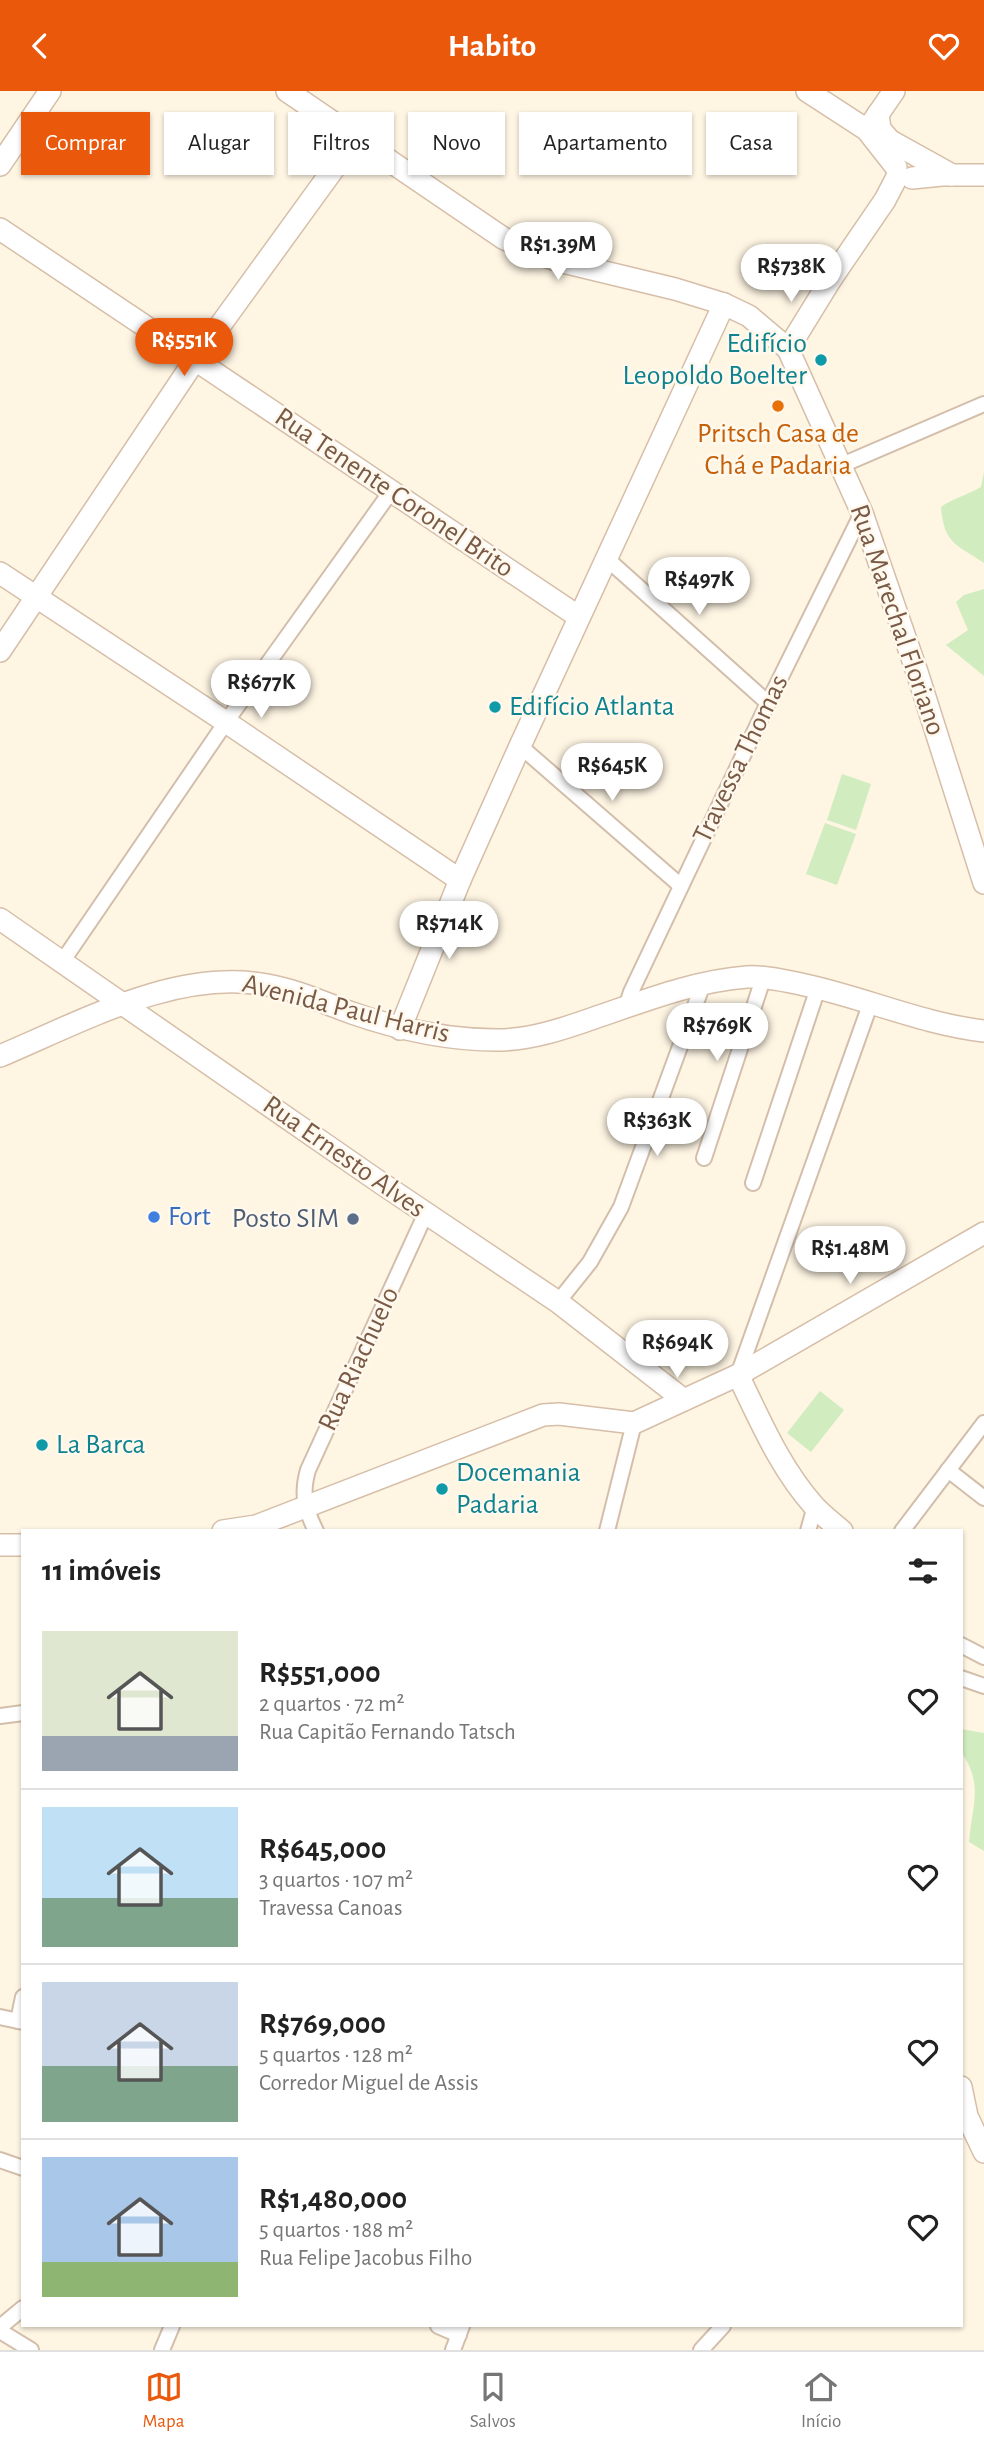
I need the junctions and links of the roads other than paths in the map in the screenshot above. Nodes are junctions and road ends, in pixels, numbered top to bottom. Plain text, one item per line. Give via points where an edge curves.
1 (50, 91) edge
2 (287, 91) edge
3 (807, 91) edge
4 (894, 91) edge
5 (318, 112) edge
6 (873, 122) junction
7 (887, 139) junction
8 (394, 163) edge
9 (0, 165) edge
10 (906, 171) junction
11 (329, 175) edge
12 (947, 175) junction
13 (984, 175) edge
14 (0, 229) edge
15 (724, 304) junction
16 (788, 349) junction
17 (195, 360) junction
18 (984, 404) edge
19 (842, 465) junction
20 (392, 490) junction
21 (862, 513) junction
22 (606, 558) junction
23 (0, 573) edge
24 (36, 597) junction
25 (579, 617) junction
26 (0, 651) edge
27 (768, 703) junction
28 (226, 722) junction
29 (520, 746) junction
30 (460, 880) junction
31 (984, 883) edge
32 (681, 886) junction
33 (0, 919) edge
34 (62, 962) junction
35 (763, 979) junction
36 (703, 984) junction
37 (818, 988) junction
38 (871, 1002) junction
39 (124, 1004) junction
40 (626, 1007) junction
41 (400, 1029) junction
42 (984, 1031) edge
43 (0, 1056) edge
44 (704, 1158) dead end
45 (753, 1183) dead end
46 (426, 1213) junction
47 (982, 1237) edge
48 (558, 1302) junction
49 (737, 1375) junction
50 (684, 1399) junction
51 (634, 1423) junction
52 (984, 1423) edge
53 (948, 1470) junction
54 (984, 1498) edge
55 (814, 1506) junction
56 (305, 1508) junction
57 (236, 1529) edge
58 (315, 1529) edge
59 (608, 1529) edge
60 (808, 1529) edge
61 (840, 1529) edge
62 (904, 1529) edge
63 (0, 1545) edge
64 (21, 1545) edge
65 (963, 1646) edge
66 (984, 1657) edge
67 (963, 1679) edge
68 (984, 1686) edge
69 (21, 1713) edge
70 (0, 1716) edge
71 (0, 2017) edge
72 (20, 2021) edge
73 (964, 2119) edge
74 (984, 2152) edge
75 (0, 2160) edge
76 (21, 2167) edge
77 (21, 2310) edge
78 (172, 2327) edge
79 (722, 2327) edge
80 (0, 2329) edge
81 (460, 2330) edge
82 (31, 2350) edge
83 (162, 2350) edge
84 (453, 2350) edge
85 (701, 2350) edge

1 - 9 main road
2 - 5 main road, Rua Marechal Floriano
3 - 6 main road
4 - 6 main road
6 - 7 main road
6 - 10 main road
7 - 10 main road
7 - 12 main road
8 - 15 main road, Rua Marechal Floriano via 531,252
10 - 12 main road
10 - 16 main road
11 - 17 main road
12 - 13 main road
14 - 17 main road, Rua Tenente Coronel Brito
15 - 16 main road, Rua Marechal Floriano via 748,316
15 - 22 main road
16 - 19 main road, Rua Marechal Floriano
17 - 20 main road, Rua Tenente Coronel Brito
17 - 24 main road
18 - 19 street
19 - 21 main road, Rua Marechal Floriano
20 - 25 main road, Rua Tenente Coronel Brito
20 - 28 street
21 - 27 street, Travessa Thomas
21 - 31 main road, Rua Marechal Floriano
22 - 25 main road
22 - 27 street
23 - 24 main road
24 - 26 main road
24 - 28 main road
25 - 29 main road
27 - 32 street, Travessa Thomas
28 - 30 main road
28 - 34 street
29 - 30 main road
29 - 32 street
30 - 41 main road
32 - 40 street, Travessa Thomas
33 - 34 main road, Rua Ernesto Alves
34 - 39 main road, Rua Ernesto Alves
35 - 36 main road, Avenida Paul Harris
35 - 37 main road, Avenida Paul Harris
35 - 44 street
36 - 40 main road, Avenida Paul Harris
36 - 48 street via 621,1207 590,1262
37 - 38 main road, Avenida Paul Harris
37 - 45 street
38 - 42 main road, Avenida Paul Harris via 940,1024
38 - 49 street
39 - 41 main road, Avenida Paul Harris via 180,986 232,981 293,991
39 - 43 main road, Avenida Paul Harris
39 - 46 main road, Rua Ernesto Alves
40 - 41 main road, Avenida Paul Harris via 562,1029 513,1039
46 - 48 main road, Rua Ernesto Alves
46 - 56 street, Rua Riachuelo via 308,1470
47 - 49 main road
48 - 50 main road, Rua Ernesto Alves
49 - 50 main road
49 - 55 main road via 773,1447
50 - 51 main road
51 - 56 main road via 544,1415
51 - 59 street
52 - 53 street
53 - 54 street
53 - 62 street
55 - 60 street
55 - 61 main road
56 - 57 main road
56 - 58 street
63 - 64 main road
65 - 66 street
67 - 68 street
69 - 70 street
71 - 72 street
73 - 74 main road
75 - 76 street
77 - 80 street
78 - 83 street
79 - 85 street
80 - 82 street
81 - 84 street

